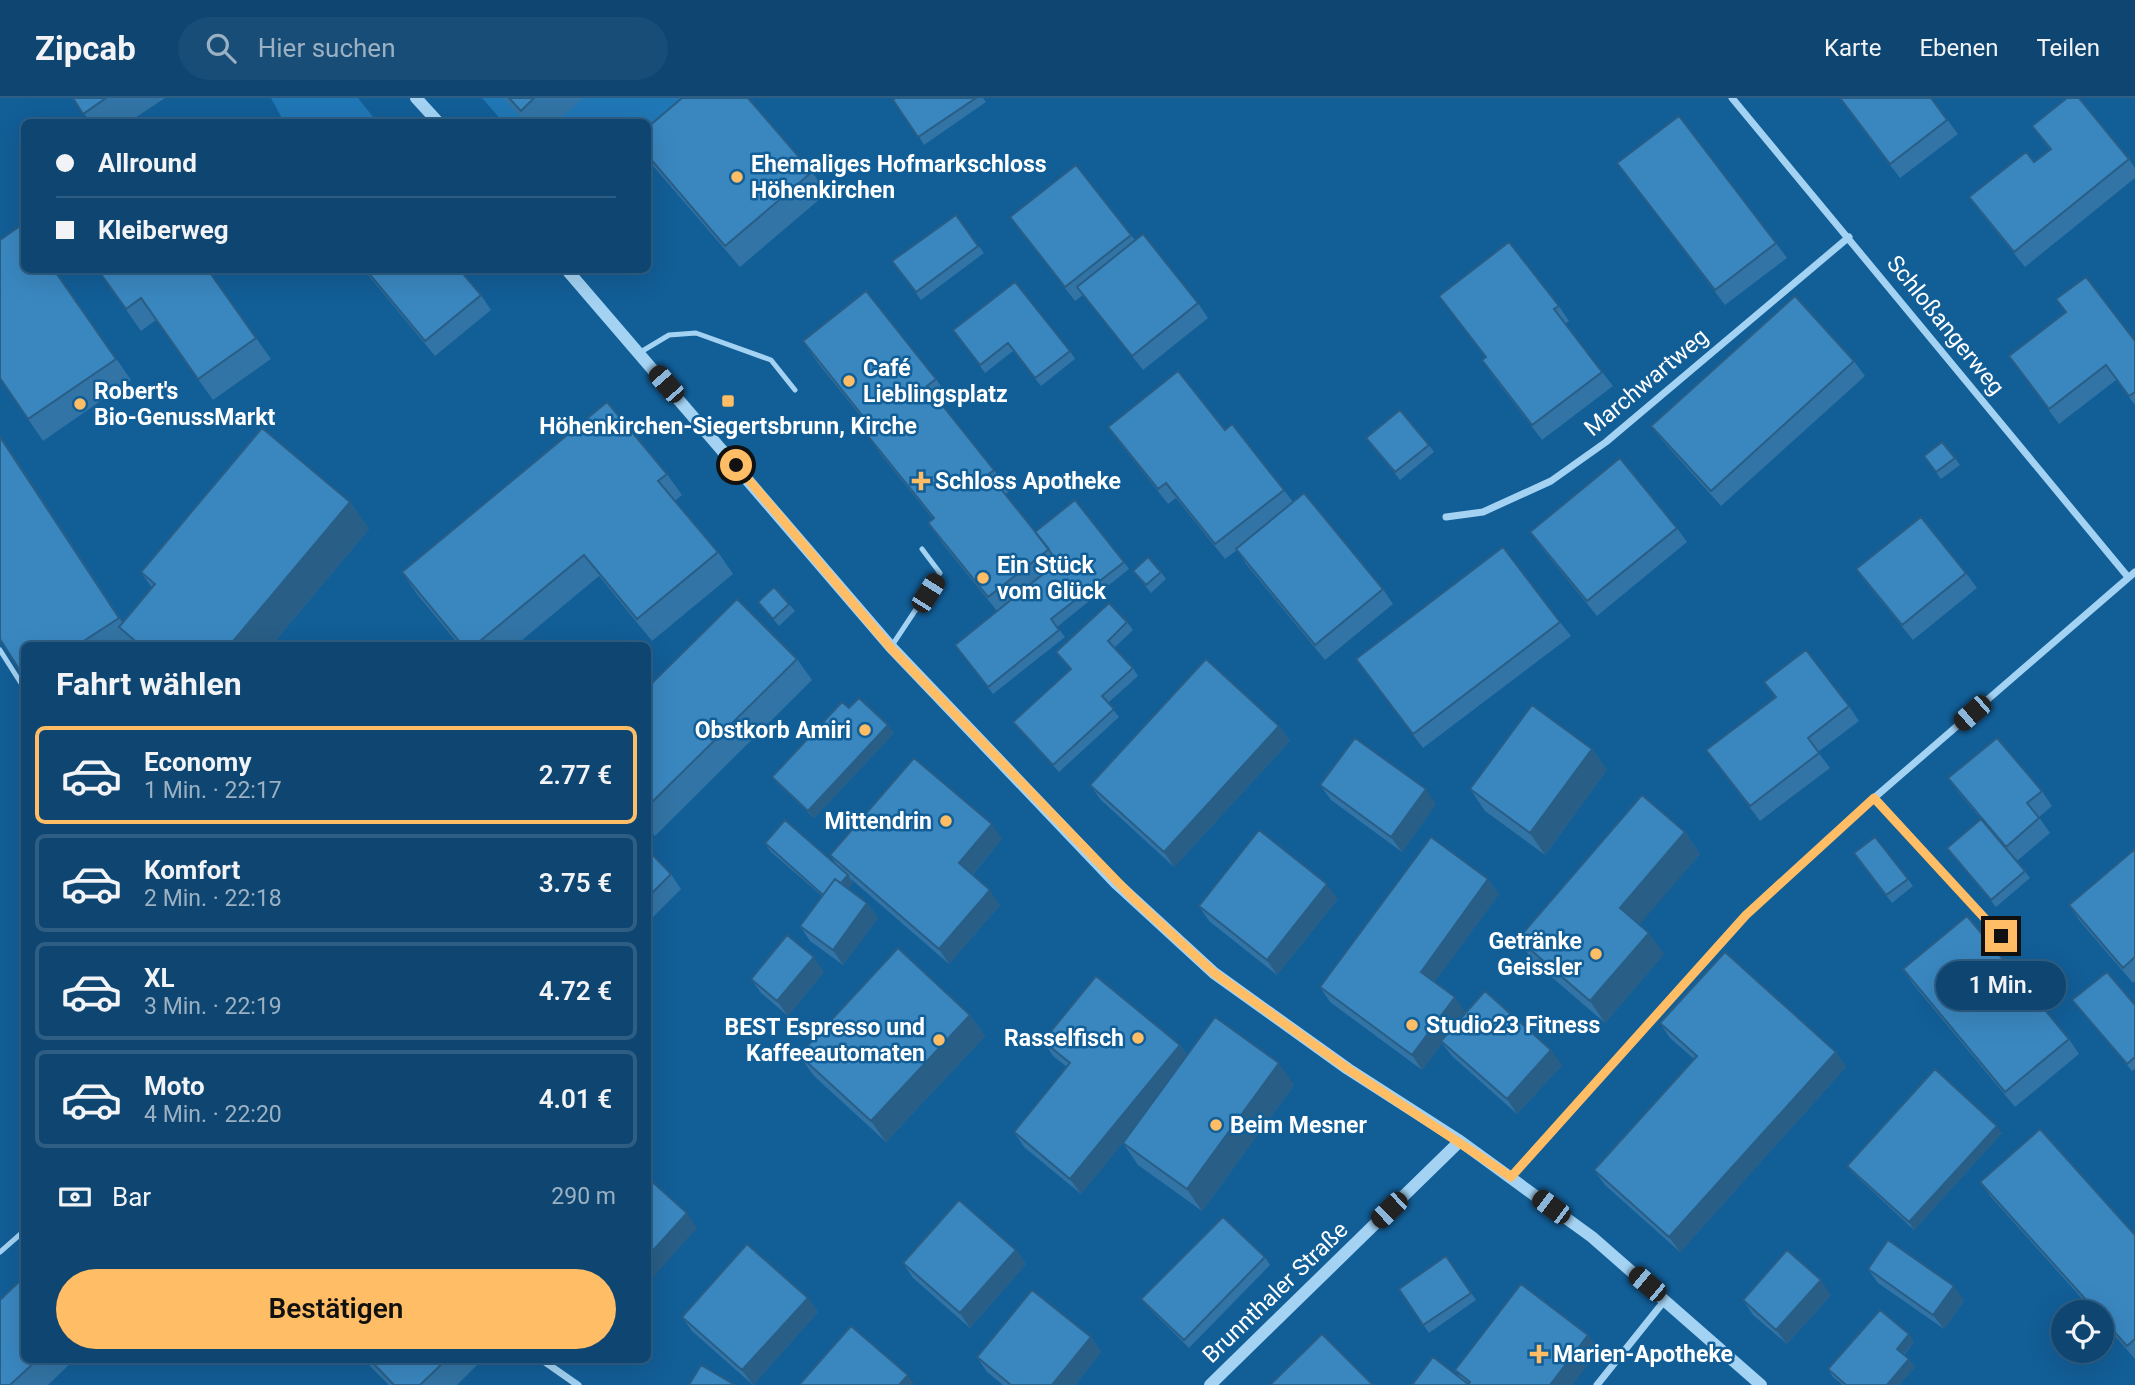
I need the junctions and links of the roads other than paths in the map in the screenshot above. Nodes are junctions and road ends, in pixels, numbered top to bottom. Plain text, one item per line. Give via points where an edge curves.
1 (416, 98) edge
2 (1732, 98) edge
3 (435, 119) edge
4 (1849, 237) junction
5 (570, 273) edge
6 (639, 353) junction
7 (795, 390) dead end
8 (1446, 517) dead end
9 (922, 549) dead end
10 (2132, 575) edge
11 (891, 648) junction
12 (0, 650) edge
13 (21, 683) edge
14 (1874, 798) junction
15 (2016, 952) dead end
16 (1460, 1141) junction
17 (1511, 1177) junction
18 (21, 1234) edge
19 (0, 1252) edge
20 (1665, 1300) junction
21 (546, 1363) edge
22 (578, 1385) edge
23 (1210, 1385) edge
24 (1597, 1385) edge
25 (1761, 1385) edge

1 - 3 street
2 - 4 street, Schloßangerweg
4 - 8 street, Marchwartweg via 1606,442 1551,481 1483,512
4 - 10 street, Schloßangerweg
5 - 6 street
6 - 7 lane via 670,335 696,333 771,360
6 - 11 street
9 - 11 lane via 940,573
10 - 14 street
11 - 16 street via 1116,883 1214,973 1348,1069
12 - 13 lane
14 - 15 lane
14 - 17 street via 1746,915
16 - 17 street
16 - 23 street, Brunnthaler Straße
17 - 20 street via 1592,1237
18 - 19 lane
20 - 24 street
20 - 25 street
21 - 22 street

